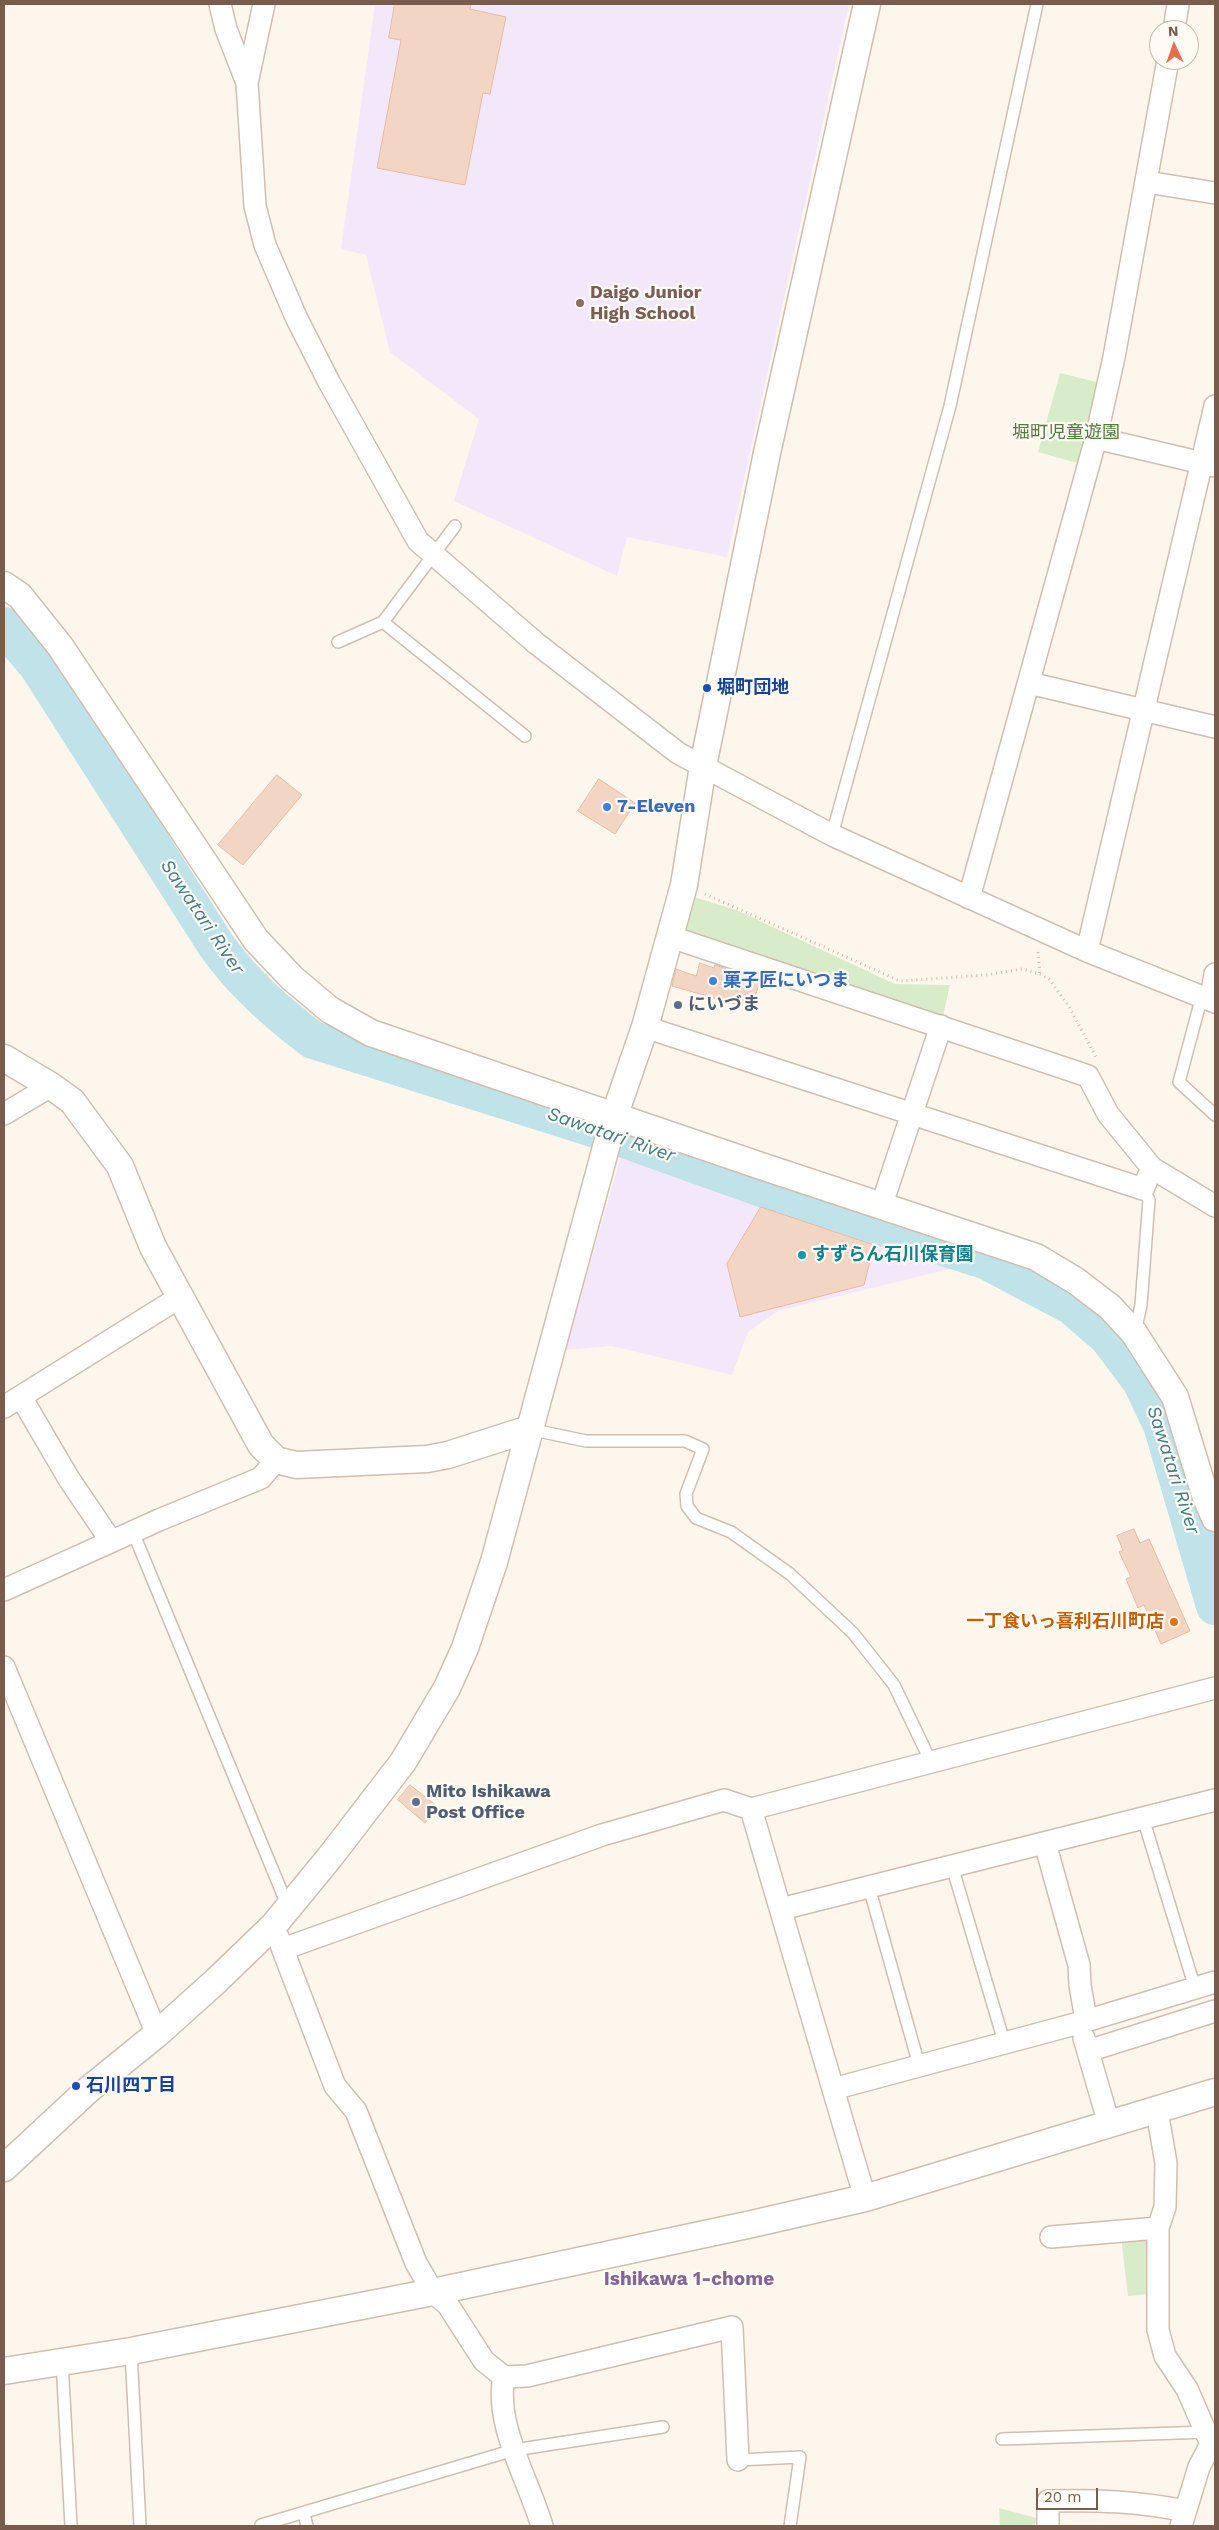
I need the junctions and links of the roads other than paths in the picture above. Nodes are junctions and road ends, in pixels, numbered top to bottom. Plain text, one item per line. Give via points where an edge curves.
1 (220, 4) edge
2 (264, 4) edge
3 (867, 4) edge
4 (1037, 4) edge
5 (1178, 4) edge
6 (1176, 20) edge
7 (1166, 70) edge
8 (247, 83) junction
9 (1147, 182) junction
10 (1215, 193) edge
11 (1215, 406) edge
12 (1096, 438) junction
13 (1208, 464) edge
14 (455, 526) dead end
15 (434, 556) junction
16 (4, 585) edge
17 (383, 622) junction
18 (338, 642) dead end
19 (1028, 683) junction
20 (1144, 711) junction
21 (1215, 727) edge
22 (525, 736) dead end
23 (703, 766) junction
24 (832, 835) junction
25 (969, 898) junction
26 (671, 937) junction
27 (1087, 950) junction
28 (1215, 974) edge
29 (1211, 1001) edge
30 (941, 1026) junction
31 (645, 1027) junction
32 (4, 1058) edge
33 (51, 1086) junction
34 (4, 1114) edge
35 (912, 1114) junction
36 (1215, 1115) edge
37 (613, 1121) junction
38 (1152, 1168) junction
39 (1143, 1189) junction
40 (882, 1204) junction
41 (1215, 1206) edge
42 (180, 1297) junction
43 (1134, 1333) junction
44 (12, 1402) edge
45 (529, 1428) junction
46 (276, 1460) junction
47 (1215, 1518) edge
48 (132, 1532) junction
49 (111, 1542) junction
50 (4, 1590) edge
51 (4, 1667) edge
52 (1215, 1688) edge
53 (931, 1762) junction
54 (1215, 1800) edge
55 (751, 1809) junction
56 (1143, 1818) junction
57 (1046, 1843) junction
58 (952, 1866) junction
59 (868, 1887) junction
60 (781, 1909) junction
61 (281, 1916) junction
62 (283, 1949) junction
63 (1215, 1982) edge
64 (1195, 1988) junction
65 (1215, 2011) edge
66 (1082, 2022) junction
67 (156, 2034) junction
68 (1002, 2035) dead end
69 (1088, 2051) junction
70 (919, 2065) junction
71 (833, 2089) junction
72 (1215, 2092) edge
73 (1157, 2111) junction
74 (1109, 2124) junction
75 (4, 2168) edge
76 (865, 2198) junction
77 (1158, 2228) junction
78 (1051, 2237) dead end
79 (434, 2292) junction
80 (131, 2351) junction
81 (62, 2361) junction
82 (4, 2371) edge
83 (504, 2377) junction
84 (663, 2427) dead end
85 (1002, 2438) dead end
86 (1211, 2440) edge
87 (514, 2450) junction
88 (738, 2460) joint
89 (304, 2514) junction
90 (1183, 2519) edge
91 (261, 2525) edge
92 (71, 2526) edge
93 (140, 2526) edge
94 (307, 2526) edge
95 (542, 2526) edge
96 (790, 2526) edge
97 (1048, 2526) edge

1 - 8 street
2 - 8 street
3 - 23 street via 767,453
4 - 24 lane via 950,406
5 - 6 street
7 - 9 street
8 - 15 street via 255,206 265,245 329,382 418,541
9 - 10 street
9 - 12 street
11 - 13 street
12 - 13 street
12 - 19 street
13 - 20 street
14 - 15 lane
15 - 17 lane
15 - 23 street via 537,644 678,753
16 - 37 street via 20,596 60,646 256,940 292,978 330,1010 371,1032
17 - 18 lane
17 - 22 lane
19 - 20 street
19 - 25 street
20 - 21 street
20 - 27 street
23 - 24 street
23 - 26 street via 684,886
24 - 25 street
25 - 27 street
26 - 30 street
26 - 31 street
27 - 29 street
28 - 29 street
29 - 36 lane via 1199,1007 1179,1082
30 - 35 street
30 - 38 street via 1088,1076 1108,1114
31 - 35 street
31 - 37 street
32 - 33 street
33 - 34 street
33 - 42 street via 72,1102 120,1166 153,1247
35 - 39 street
35 - 40 street
37 - 40 street
37 - 45 street
38 - 39 street
38 - 41 street
39 - 43 lane via 1149,1200 1141,1305
40 - 43 street via 1036,1256 1110,1307
42 - 44 street
42 - 46 street via 261,1445
43 - 47 street via 1175,1398
44 - 49 street via 69,1478
45 - 46 street via 427,1459 317,1465 296,1465
45 - 53 lane via 586,1441 685,1441 702,1449 686,1494 686,1506 696,1518 731,1532 790,1574 853,1633 894,1685
45 - 61 street via 478,1614 447,1688 402,1762
46 - 48 street via 261,1478
48 - 49 street
48 - 61 lane
49 - 50 street
51 - 67 street
52 - 53 street
53 - 55 street
54 - 56 street
55 - 60 street
55 - 62 street via 724,1800 602,1835
56 - 57 street
56 - 64 lane
57 - 58 street
57 - 66 street via 1079,1965
58 - 59 street
58 - 68 lane
59 - 60 street
59 - 70 lane
60 - 71 street
61 - 62 street
61 - 67 street
62 - 79 street via 336,2086 356,2111 416,2263
63 - 64 street
64 - 66 street
65 - 69 street
66 - 69 street
66 - 70 street
67 - 75 street via 88,2090
69 - 74 street
70 - 71 street
71 - 76 street
72 - 73 street
73 - 74 street
73 - 77 street via 1166,2163 1165,2207
74 - 76 street
76 - 79 street
77 - 78 street
77 - 86 street via 1158,2330 1165,2356 1187,2389
79 - 80 street
79 - 83 street via 448,2305 484,2361
80 - 81 street
80 - 93 lane
81 - 82 street
81 - 92 lane
83 - 87 street via 500,2394
83 - 88 street via 527,2376 732,2327
84 - 87 lane
85 - 86 lane
86 - 90 street
87 - 89 lane
87 - 95 street
88 - 96 lane via 800,2457
89 - 91 lane
89 - 94 lane
90 - 97 street via 1146,2503 1048,2501

